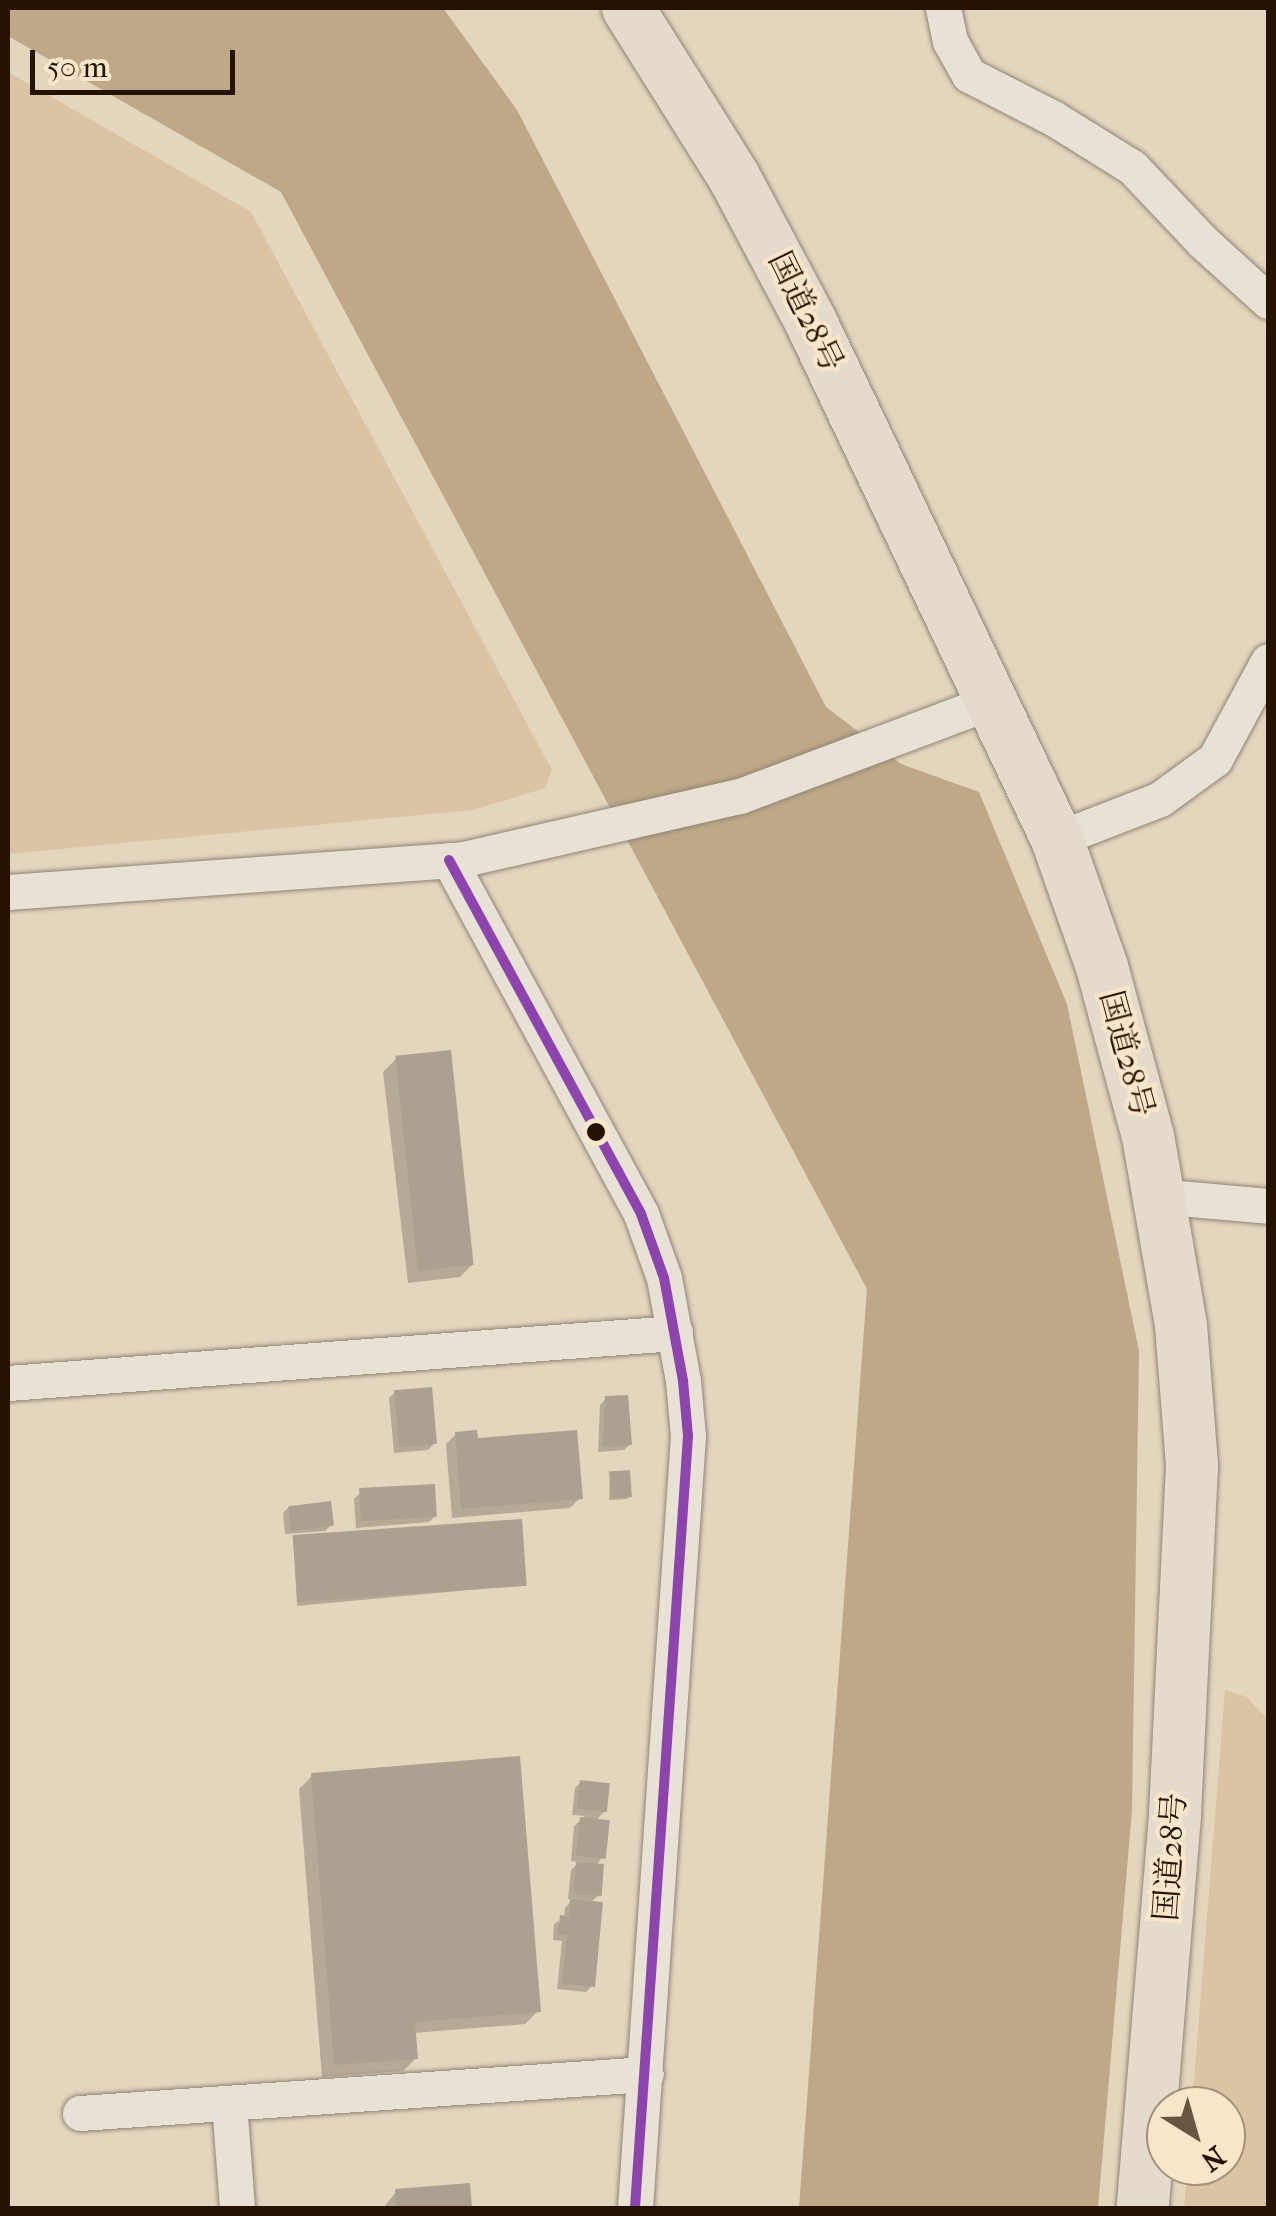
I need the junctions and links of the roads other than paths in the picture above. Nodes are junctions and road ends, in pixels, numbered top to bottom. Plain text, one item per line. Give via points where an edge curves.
1 (628, 8) edge
2 (944, 8) edge
3 (1268, 301) edge
4 (1268, 661) edge
5 (990, 702) junction
6 (1057, 839) junction
7 (450, 860) junction
8 (8, 892) edge
9 (1158, 1196) junction
10 (1268, 1206) edge
11 (675, 1333) junction
12 (8, 1382) edge
13 (646, 2074) junction
14 (229, 2103) junction
15 (80, 2113) dead end
16 (237, 2208) edge
17 (635, 2208) edge
18 (1143, 2208) edge

1 - 5 highway, 国道28号 via 734,177 795,290
2 - 3 street via 954,52 968,75 1132,166
4 - 6 street via 1215,759 1160,799
5 - 6 highway, 国道28号
5 - 7 street via 740,796
6 - 9 highway, 国道28号 via 1130,1060
7 - 8 street
7 - 11 street via 640,1214
9 - 10 street
9 - 18 highway, 国道28号 via 1181,1325 1192,1466 1176,1796
11 - 12 street
11 - 13 street via 688,1436
13 - 14 street
13 - 17 street
14 - 15 street
14 - 16 street

